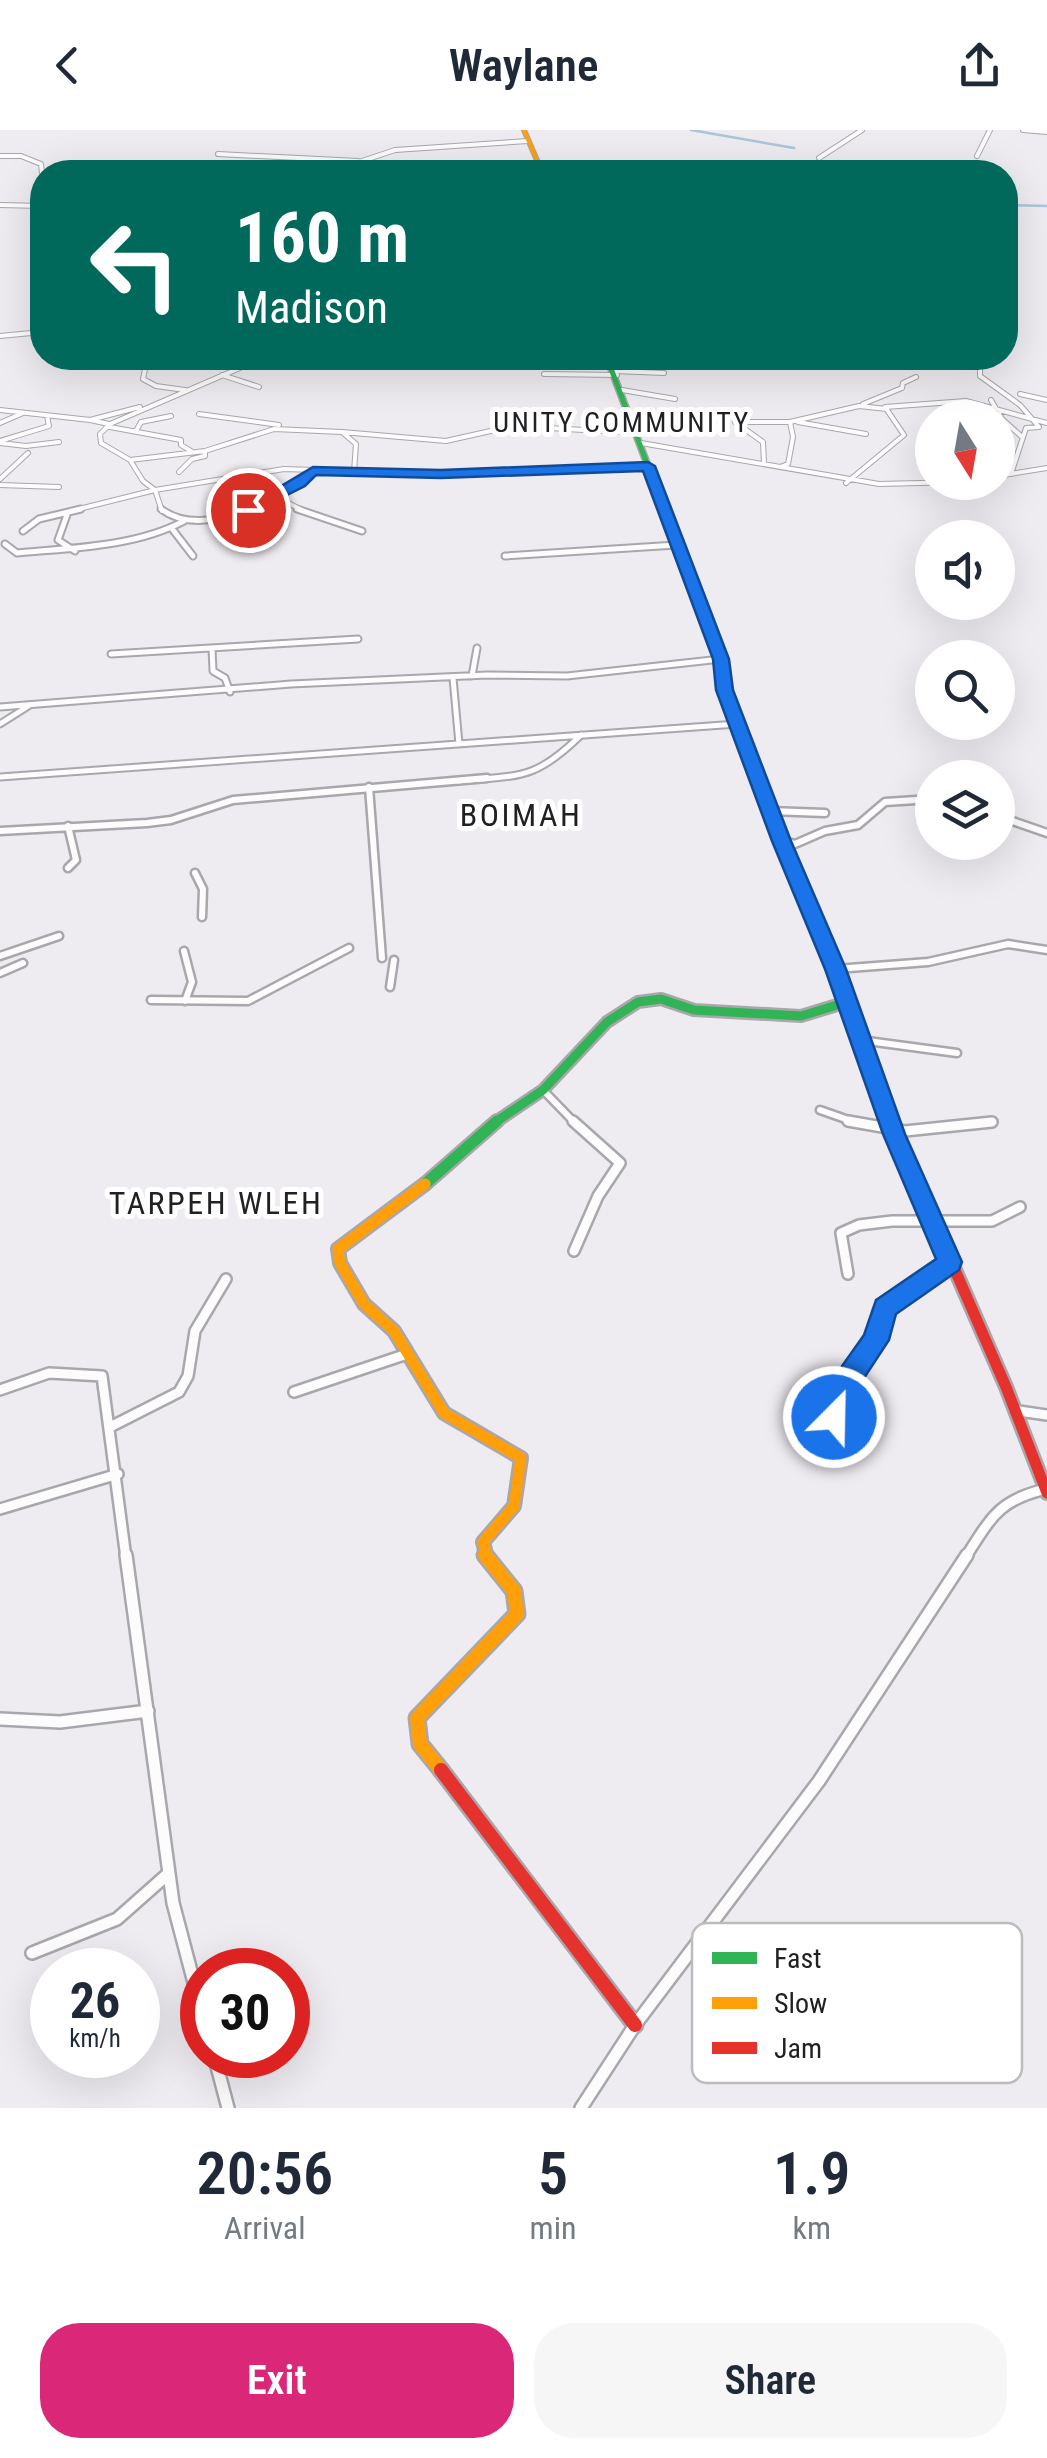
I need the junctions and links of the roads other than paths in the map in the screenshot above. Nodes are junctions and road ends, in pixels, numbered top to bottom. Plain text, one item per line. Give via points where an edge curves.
1 (862, 130) edge
2 (990, 130) edge
3 (1023, 130) edge
4 (1047, 132) edge
5 (526, 135) edge
6 (218, 154) dead end
7 (0, 156) edge
8 (977, 156) dead end
9 (819, 158) dead end
10 (34, 160) edge
11 (345, 160) edge
12 (370, 160) edge
13 (537, 160) edge
14 (0, 206) edge
15 (30, 206) edge
16 (30, 333) edge
17 (0, 336) edge
18 (142, 370) edge
19 (234, 370) edge
20 (614, 370) edge
21 (980, 370) dead end
22 (664, 373) dead end
23 (544, 374) dead end
24 (616, 374) junction
25 (222, 375) junction
26 (916, 377) dead end
27 (259, 386) dead end
28 (185, 390) junction
29 (622, 390) junction
30 (1020, 394) dead end
31 (878, 398) junction
32 (674, 399) dead end
33 (1047, 400) edge
34 (915, 405) edge
35 (859, 406) junction
36 (0, 407) edge
37 (149, 407) junction
38 (886, 408) junction
39 (19, 412) junction
40 (199, 414) dead end
41 (1015, 414) edge
42 (47, 416) junction
43 (171, 416) dead end
44 (90, 420) junction
45 (1032, 420) junction
46 (1047, 421) edge
47 (735, 422) dead end
48 (748, 422) dead end
49 (792, 422) junction
50 (0, 423) edge
51 (108, 425) junction
52 (298, 429) junction
53 (136, 430) junction
54 (1015, 431) edge
55 (342, 432) junction
56 (866, 434) dead end
57 (1021, 436) junction
58 (639, 438) junction
59 (0, 442) edge
60 (59, 442) dead end
61 (205, 450) junction
62 (191, 451) junction
63 (28, 453) dead end
64 (130, 460) junction
65 (764, 463) junction
66 (648, 466) junction
67 (1015, 466) edge
68 (780, 467) junction
69 (1047, 468) edge
70 (313, 471) junction
71 (180, 472) dead end
72 (354, 472) junction
73 (1015, 473) edge
74 (0, 482) edge
75 (846, 483) junction
76 (915, 485) edge
77 (59, 488) dead end
78 (155, 490) junction
79 (274, 496) junction
80 (68, 512) junction
81 (184, 521) junction
82 (173, 530) junction
83 (362, 531) dead end
84 (23, 532) dead end
85 (5, 543) edge
86 (676, 545) junction
87 (65, 547) junction
88 (75, 551) dead end
89 (193, 556) dead end
90 (505, 556) dead end
91 (358, 639) dead end
92 (212, 648) junction
93 (477, 648) dead end
94 (111, 654) dead end
95 (721, 659) junction
96 (472, 676) junction
97 (453, 678) junction
98 (230, 692) junction
99 (33, 704) junction
100 (0, 707) edge
101 (0, 724) edge
102 (737, 724) junction
103 (582, 735) junction
104 (459, 744) junction
105 (0, 777) edge
106 (369, 787) junction
107 (915, 800) edge
108 (770, 810) junction
109 (825, 813) dead end
110 (1015, 821) edge
111 (68, 826) junction
112 (1046, 830) edge
113 (0, 831) edge
114 (781, 841) junction
115 (68, 868) dead end
116 (195, 874) dead end
117 (202, 917) dead end
118 (59, 936) dead end
119 (349, 948) dead end
120 (1047, 950) edge
121 (184, 951) dead end
122 (0, 956) edge
123 (382, 958) dead end
124 (394, 960) dead end
125 (23, 962) dead end
126 (836, 969) junction
127 (0, 973) edge
128 (390, 987) dead end
129 (151, 1000) dead end
130 (185, 1001) junction
131 (847, 1002) junction
132 (860, 1040) junction
133 (957, 1053) dead end
134 (543, 1090) junction
135 (820, 1110) dead end
136 (992, 1122) dead end
137 (894, 1134) junction
138 (1020, 1207) dead end
139 (933, 1220) junction
140 (574, 1251) dead end
141 (950, 1262) junction
142 (848, 1274) dead end
143 (226, 1280) dead end
144 (407, 1354) junction
145 (0, 1390) edge
146 (294, 1392) dead end
147 (1019, 1411) junction
148 (1047, 1416) edge
149 (834, 1417) dead end
150 (110, 1427) junction
151 (118, 1474) junction
152 (1046, 1491) edge
153 (0, 1509) edge
154 (148, 1711) junction
155 (0, 1719) edge
156 (169, 1873) junction
157 (713, 1923) edge
158 (44, 1948) edge
159 (185, 1948) edge
160 (692, 1950) edge
161 (635, 2026) junction
162 (220, 2078) edge
163 (228, 2108) edge
164 (581, 2108) edge

1 - 9 street
2 - 8 street
3 - 4 street
5 - 12 street via 419,147
5 - 13 street
6 - 11 street
7 - 10 street
14 - 15 street
16 - 17 street
18 - 28 street via 143,379 156,386
19 - 25 street
20 - 24 street
21 - 45 street
22 - 24 street
23 - 24 street
24 - 29 street
25 - 27 street
25 - 28 street
26 - 31 street
28 - 37 street
29 - 32 street
29 - 58 street
30 - 33 street
31 - 35 street
31 - 38 street
34 - 38 street
35 - 38 street
35 - 49 street
36 - 39 street
37 - 44 street
37 - 51 street
38 - 75 street via 904,434
39 - 42 street
39 - 50 street
40 - 52 street
41 - 45 street
42 - 44 street
42 - 59 street via 49,426
43 - 53 street via 141,422
44 - 51 street
45 - 46 street
45 - 57 street via 1040,427 1026,428
47 - 65 street via 763,442
48 - 49 street
49 - 56 street
49 - 68 street via 791,456
51 - 53 street
51 - 64 street via 101,442
52 - 55 street
52 - 61 street via 274,429
53 - 62 street via 180,440
54 - 57 street
55 - 58 street via 446,441 513,426
55 - 72 street via 358,450
57 - 67 street
58 - 65 street
58 - 66 street
59 - 60 street
61 - 62 street
61 - 71 street
62 - 64 street
63 - 74 street
64 - 78 street
65 - 68 street
66 - 72 street
66 - 86 street
68 - 75 street
69 - 73 street
70 - 72 street
70 - 78 street via 284,468
70 - 79 street
74 - 77 street
75 - 76 street
78 - 80 street
78 - 81 street via 162,511
79 - 81 street via 226,517
79 - 83 street
80 - 84 street via 39,519
80 - 87 street via 58,540
81 - 82 street
82 - 87 street
82 - 89 street
85 - 87 street via 17,553
86 - 90 street
86 - 95 street
87 - 88 street
91 - 92 street
92 - 94 street
92 - 98 street via 213,671
93 - 96 street
95 - 96 street via 566,676
95 - 102 street
96 - 97 street
97 - 98 street
97 - 104 street
98 - 99 street
99 - 100 street
99 - 101 street
102 - 103 street
102 - 108 street
103 - 104 street
103 - 106 street via 552,763 524,774
104 - 105 street
106 - 111 street via 232,800 171,820
106 - 123 street
107 - 114 street via 885,802 854,826 795,844
108 - 109 street
108 - 114 street
110 - 112 street
111 - 113 street
111 - 115 street via 76,860
114 - 126 street
116 - 117 street via 203,889
118 - 122 street
119 - 130 street via 248,1001
120 - 126 street via 1008,944 928,962
121 - 130 street via 193,982
124 - 128 street
125 - 127 street
126 - 131 street
129 - 130 street
131 - 132 street
131 - 134 street via 800,1016 638,1002 607,1022
132 - 133 street
132 - 137 street
134 - 140 street via 620,1164
134 - 144 street via 338,1249 364,1304 394,1331
135 - 137 street
136 - 137 street
137 - 139 street
138 - 139 street via 992,1221
139 - 141 street
139 - 142 street via 859,1225 841,1233
141 - 147 street
141 - 149 street via 884,1308 876,1340
143 - 150 street via 196,1330 179,1392
144 - 146 street
144 - 161 street via 444,1413 521,1458 514,1506 482,1542 514,1591 517,1614 417,1718 420,1744
145 - 150 street via 49,1373 102,1376
147 - 148 street
147 - 152 street
150 - 151 street
151 - 153 street
151 - 154 street
152 - 157 street via 1001,1504 819,1782
154 - 155 street via 60,1722
154 - 156 street
156 - 158 street via 117,1919
156 - 159 street
160 - 161 street
161 - 164 street
162 - 163 street

